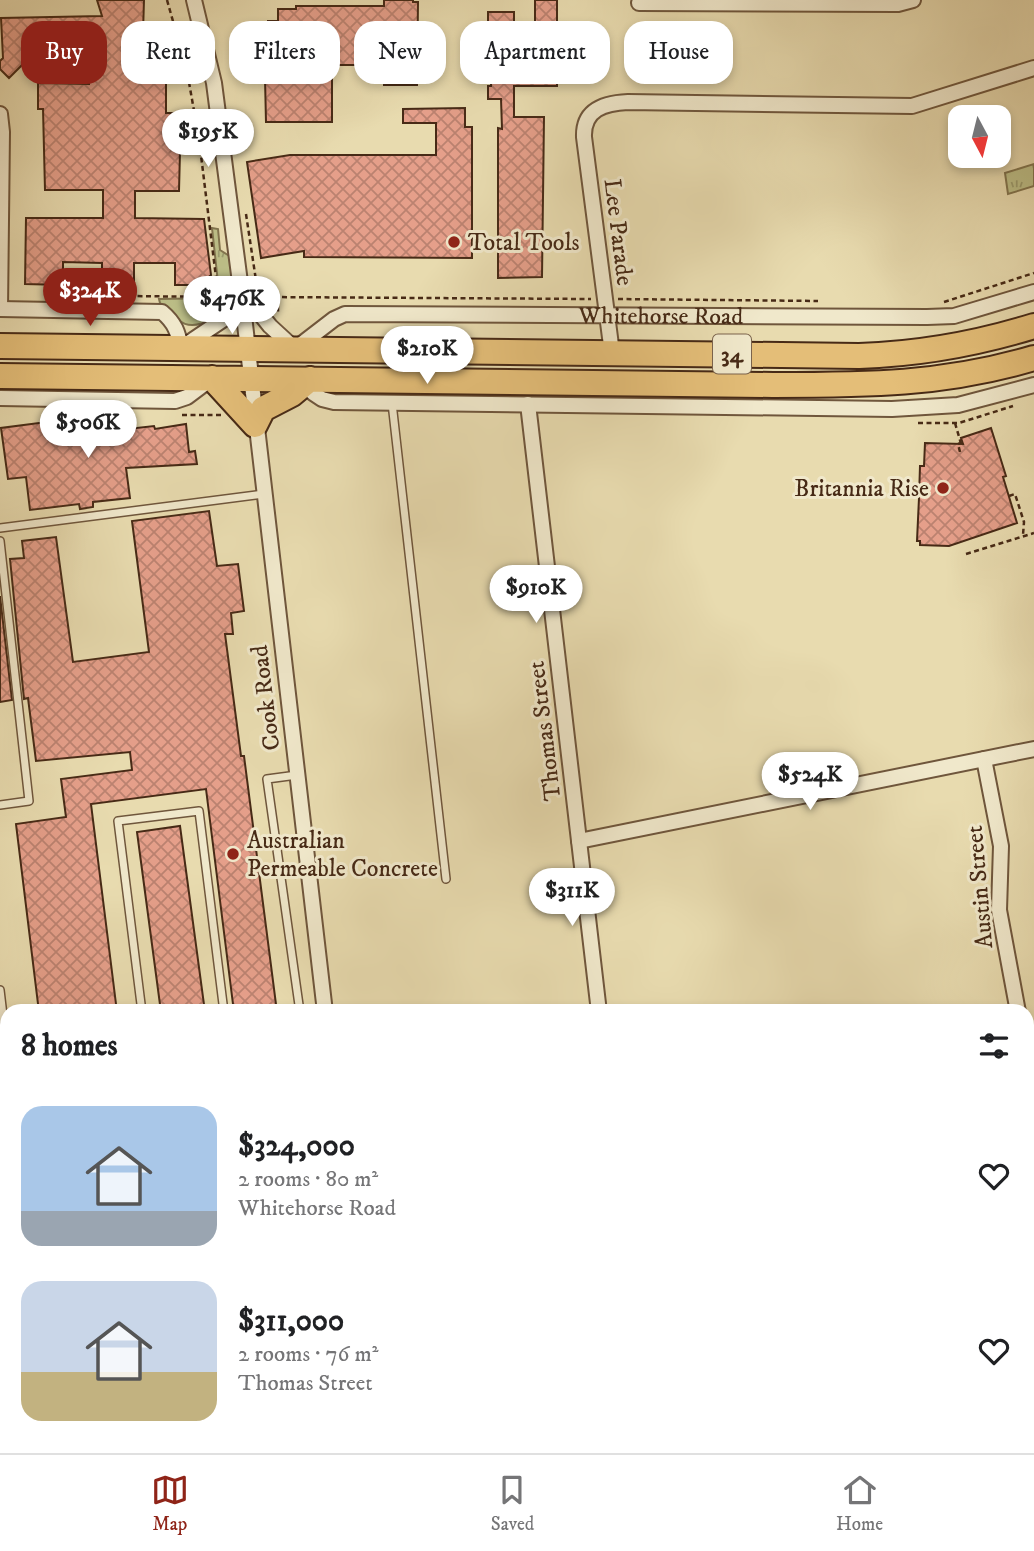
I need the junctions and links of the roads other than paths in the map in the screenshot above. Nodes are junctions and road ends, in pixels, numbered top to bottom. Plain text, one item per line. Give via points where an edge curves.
1 (194, 0) edge
2 (913, 0) edge
3 (639, 3) dead end
4 (1034, 68) edge
5 (0, 114) edge
6 (241, 290) junction
7 (1034, 292) edge
8 (605, 307) junction
9 (0, 309) edge
10 (1034, 326) edge
11 (0, 346) edge
12 (181, 348) junction
13 (247, 349) junction
14 (295, 349) junction
15 (612, 353) junction
16 (1034, 358) edge
17 (0, 376) edge
18 (212, 378) junction
19 (250, 379) junction
20 (310, 379) junction
21 (1034, 385) edge
22 (0, 398) edge
23 (391, 403) junction
24 (528, 404) junction
25 (256, 425) junction
26 (264, 494) junction
27 (0, 528) edge
28 (0, 541) edge
29 (1034, 749) edge
30 (984, 759) junction
31 (298, 775) junction
32 (0, 805) edge
33 (579, 841) junction
34 (446, 879) dead end
35 (141, 1004) edge
36 (223, 1004) edge
37 (299, 1004) edge
38 (324, 1004) edge
39 (598, 1004) edge
40 (1017, 1004) edge

1 - 6 street, Cook Road via 214,83
2 - 3 street via 898,5
4 - 8 street, Lee Parade via 912,106 614,103 599,107 588,116 584,137
5 - 9 street
6 - 12 street via 228,317
6 - 13 street, Cook Road
6 - 14 street
7 - 8 street, Whitehorse Road via 954,316 927,317
8 - 14 street, Whitehorse Road via 345,314
8 - 15 street, Lee Parade
9 - 12 street via 162,312 178,330
10 - 15 highway, Whitehorse Road / 34 via 984,341 902,354
11 - 12 highway, Whitehorse Road / 34
12 - 13 highway, Whitehorse Road / 34
13 - 14 highway, Whitehorse Road / 34
13 - 19 street, Cook Road
14 - 15 highway, Whitehorse Road / 34
16 - 20 highway, 34 via 971,374 888,385
17 - 18 highway, 34
18 - 19 highway, 34
18 - 22 street via 175,401
18 - 25 highway
19 - 20 highway, 34
19 - 25 street, Cook Road
20 - 23 street via 313,393 321,399
20 - 25 highway via 262,409
21 - 24 street via 976,401 917,409
23 - 24 street
23 - 34 lane
24 - 33 street, Thomas Street
25 - 26 street, Cook Road
26 - 27 lane
26 - 31 street, Cook Road
28 - 32 lane via 29,801
29 - 30 street
30 - 33 street
30 - 40 street, Austin Street via 1000,846 999,910
31 - 37 lane via 267,779
31 - 38 street, Cook Road
33 - 39 street, Thomas Street
35 - 36 lane via 118,821 199,811

